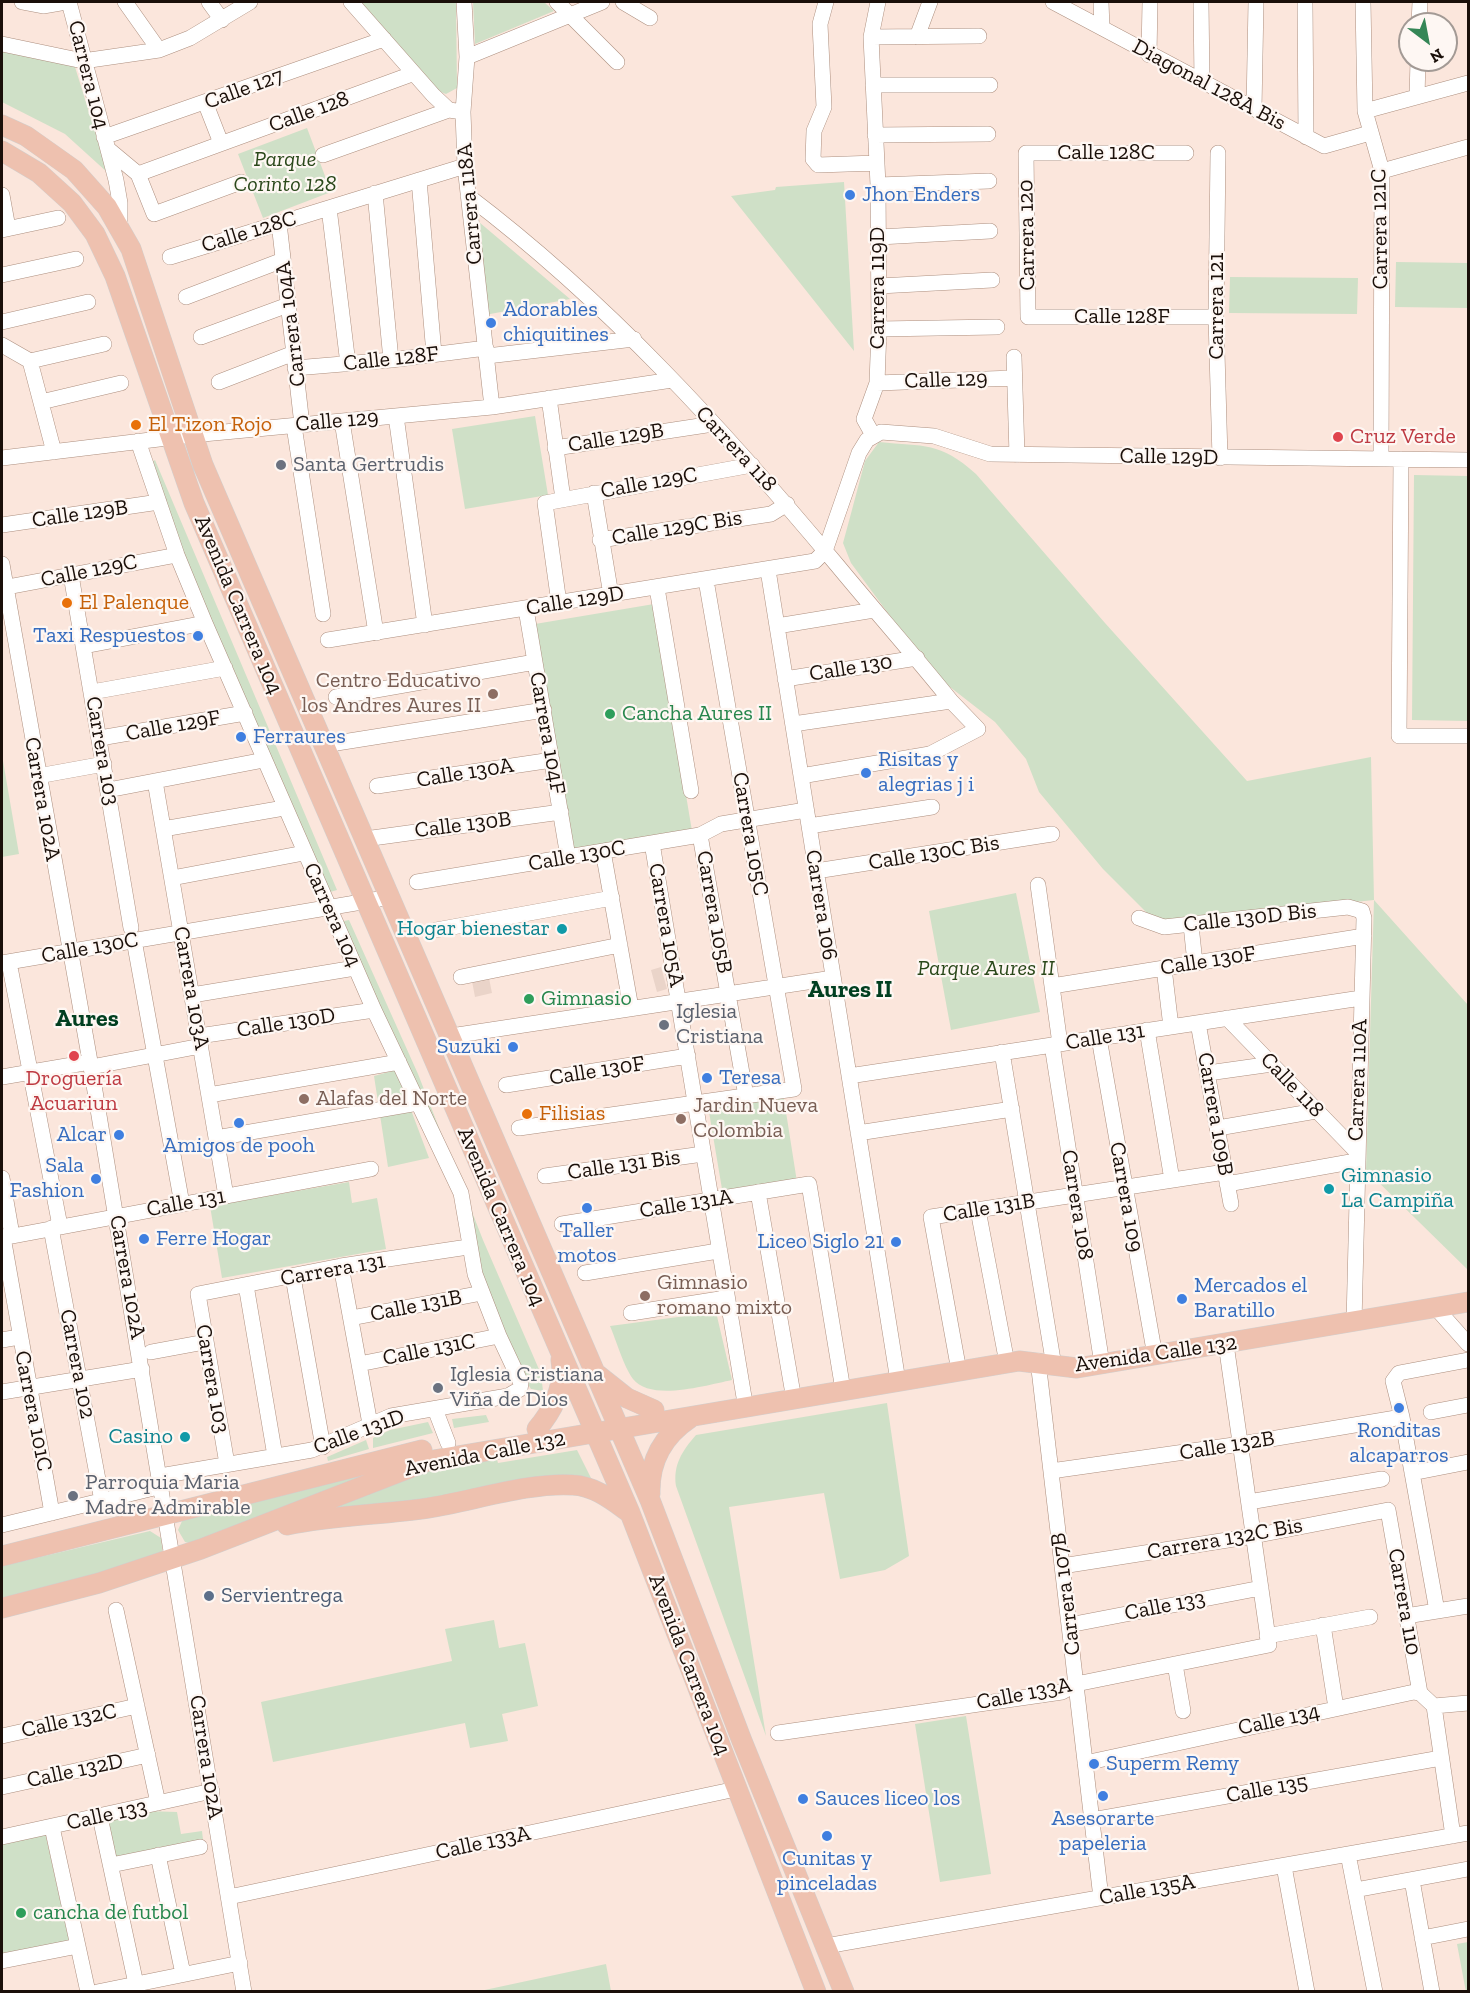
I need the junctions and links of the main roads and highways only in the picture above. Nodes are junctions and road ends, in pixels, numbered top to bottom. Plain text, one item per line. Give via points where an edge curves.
1 (2, 125) edge
2 (2, 151) edge
3 (1468, 1302) edge
4 (560, 1352) junction
5 (597, 1374) junction
6 (843, 1390) junction
7 (654, 1410) junction
8 (692, 1417) junction
9 (618, 1423) junction
10 (592, 1427) junction
11 (537, 1429) junction
12 (650, 1500) junction
13 (630, 1513) junction
14 (227, 1540) junction
15 (2, 1556) edge
16 (2, 1608) edge
17 (816, 1992) edge
18 (844, 1992) edge

1 - 5 main road, Avenida Carrera 104 via 26,135 74,170 120,228 144,283 192,435
2 - 4 main road, Avenida Carrera 104 via 39,173 81,214 115,276 194,503
3 - 6 main road, Avenida Calle 132 via 1102,1364 1070,1368 1006,1363
4 - 10 main road, Avenida Carrera 104
4 - 11 main road via 558,1395
5 - 7 main road via 627,1398
5 - 9 main road, Avenida Carrera 104
6 - 7 main road, Avenida Calle 132 via 744,1397
6 - 8 main road, Avenida Calle 132
7 - 9 main road, Avenida Calle 132
8 - 9 main road, Avenida Calle 132
8 - 12 main road via 660,1448 650,1480
9 - 10 main road, Avenida Calle 132
9 - 12 main road, Avenida Carrera 104
10 - 11 main road, Avenida Calle 132
10 - 13 main road, Avenida Carrera 104
10 - 14 main road, Avenida Calle 132 via 413,1465
11 - 15 main road, Avenida Calle 132 via 448,1443
12 - 18 main road, Avenida Carrera 104
13 - 14 main road via 591,1489 558,1485 424,1509 320,1518
13 - 17 main road, Avenida Carrera 104
14 - 16 main road, Avenida Calle 132 via 99,1583

